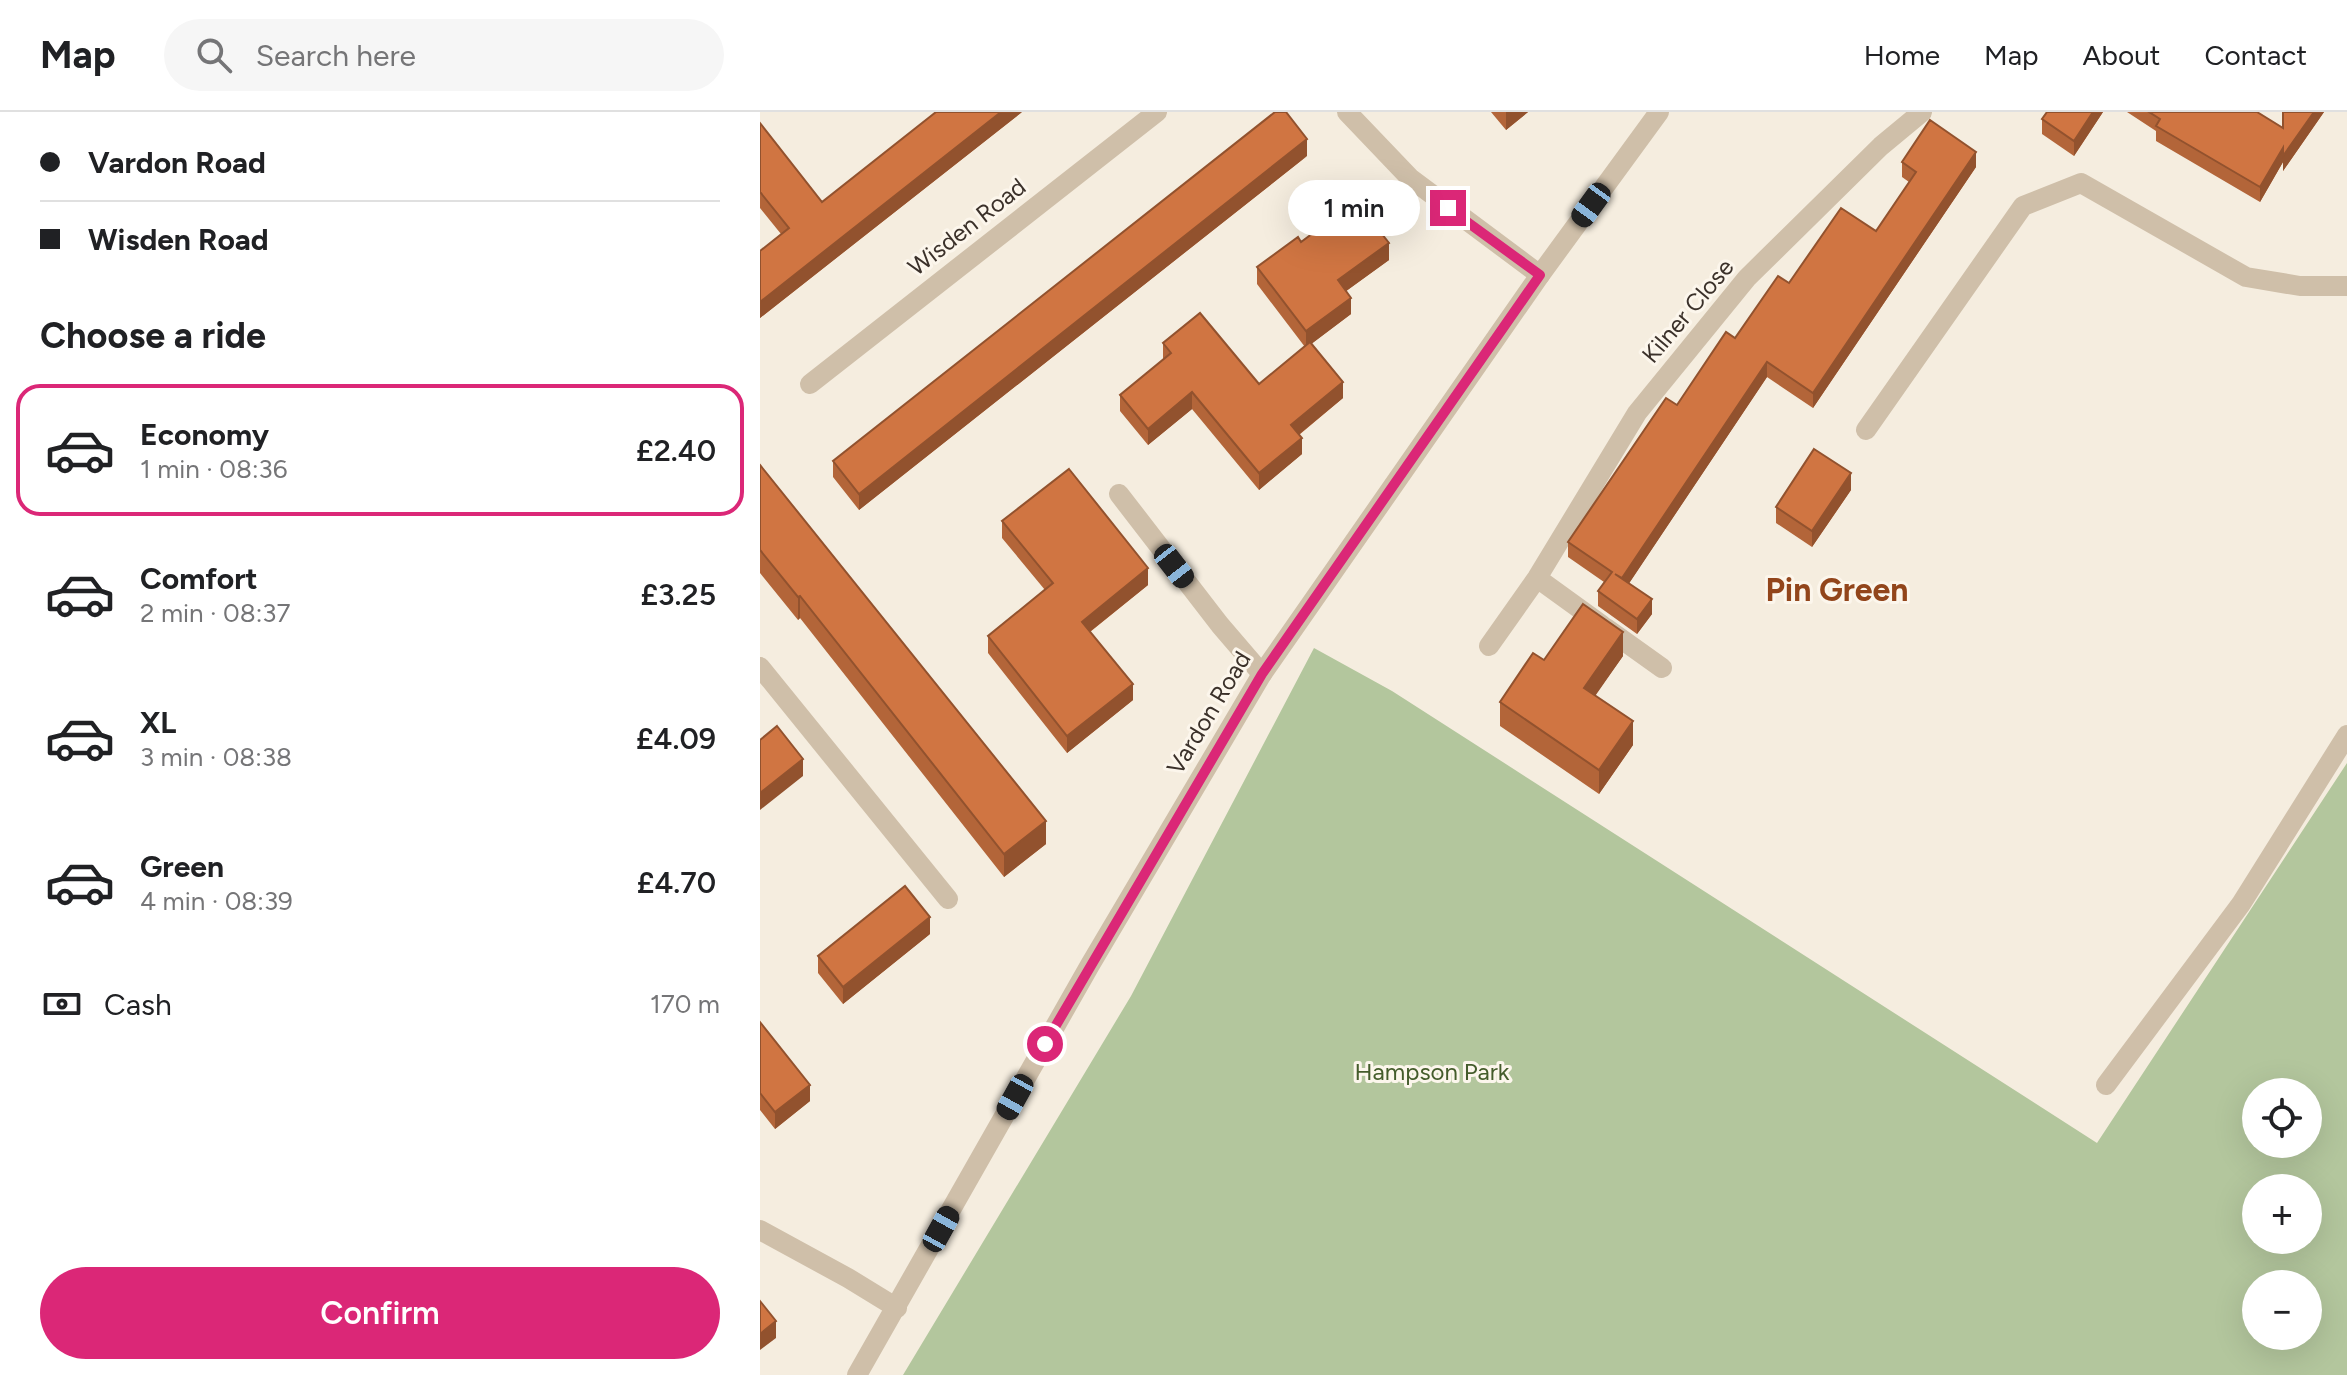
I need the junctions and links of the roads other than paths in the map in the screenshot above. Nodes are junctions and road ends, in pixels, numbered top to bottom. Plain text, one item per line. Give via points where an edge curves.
1 (1157, 112) edge
2 (1347, 112) edge
3 (1659, 112) edge
4 (1922, 112) edge
5 (1540, 275) junction
6 (2347, 286) edge
7 (810, 384) dead end
8 (1866, 430) dead end
9 (1119, 494) dead end
10 (1537, 578) junction
11 (1489, 646) dead end
12 (760, 667) edge
13 (1662, 668) dead end
14 (1262, 674) junction
15 (2347, 735) edge
16 (948, 899) dead end
17 (2106, 1085) dead end
18 (760, 1230) edge
19 (897, 1308) junction
20 (857, 1375) edge

1 - 7 street, Wisden Road
2 - 5 street via 1410,178
3 - 5 street, Vardon Road
4 - 10 street, Kilner Close via 1747,278 1637,413
5 - 14 street, Vardon Road
6 - 8 street via 2300,286 2246,277 2081,183 2023,206
9 - 14 street
10 - 11 street, Kilner Close
10 - 13 street
12 - 16 street
14 - 19 street, Vardon Road
15 - 17 street via 2241,904
18 - 19 street
19 - 20 street, Vardon Road

